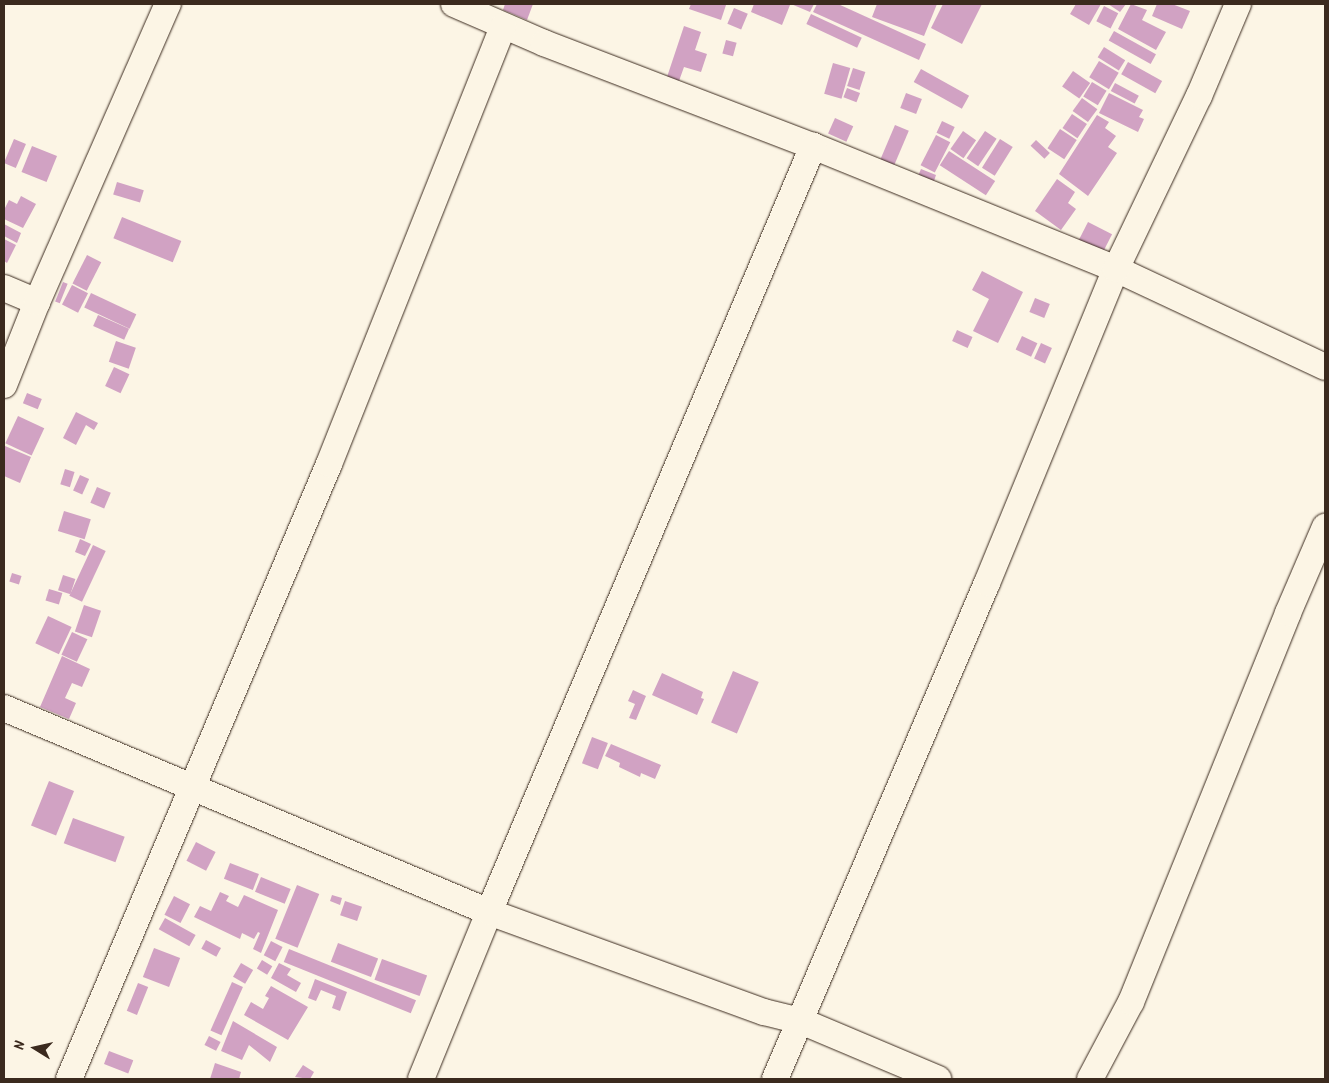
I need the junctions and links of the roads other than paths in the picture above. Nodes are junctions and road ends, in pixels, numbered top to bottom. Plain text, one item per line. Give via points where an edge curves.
1 (168, 4) edge
2 (454, 4) edge
3 (1238, 4) edge
4 (503, 26) junction
5 (813, 146) junction
6 (1116, 269) junction
7 (4, 288) edge
8 (37, 302) junction
9 (1325, 367) edge
10 (4, 385) edge
11 (1325, 527) edge
12 (4, 708) edge
13 (193, 786) junction
14 (489, 912) junction
15 (800, 1021) junction
16 (69, 1079) edge
17 (421, 1079) edge
18 (775, 1079) edge
19 (938, 1079) edge
20 (1090, 1079) edge

1 - 8 street
2 - 4 street
3 - 6 street via 1200,96
4 - 5 street
4 - 13 street via 329,464
5 - 6 street
5 - 14 street
6 - 9 street
6 - 15 street via 991,574
7 - 8 street
8 - 10 street
11 - 20 street via 1131,1002
12 - 13 street
13 - 14 street
13 - 16 street
14 - 15 street via 764,1012
14 - 17 street
15 - 18 street
15 - 19 street

